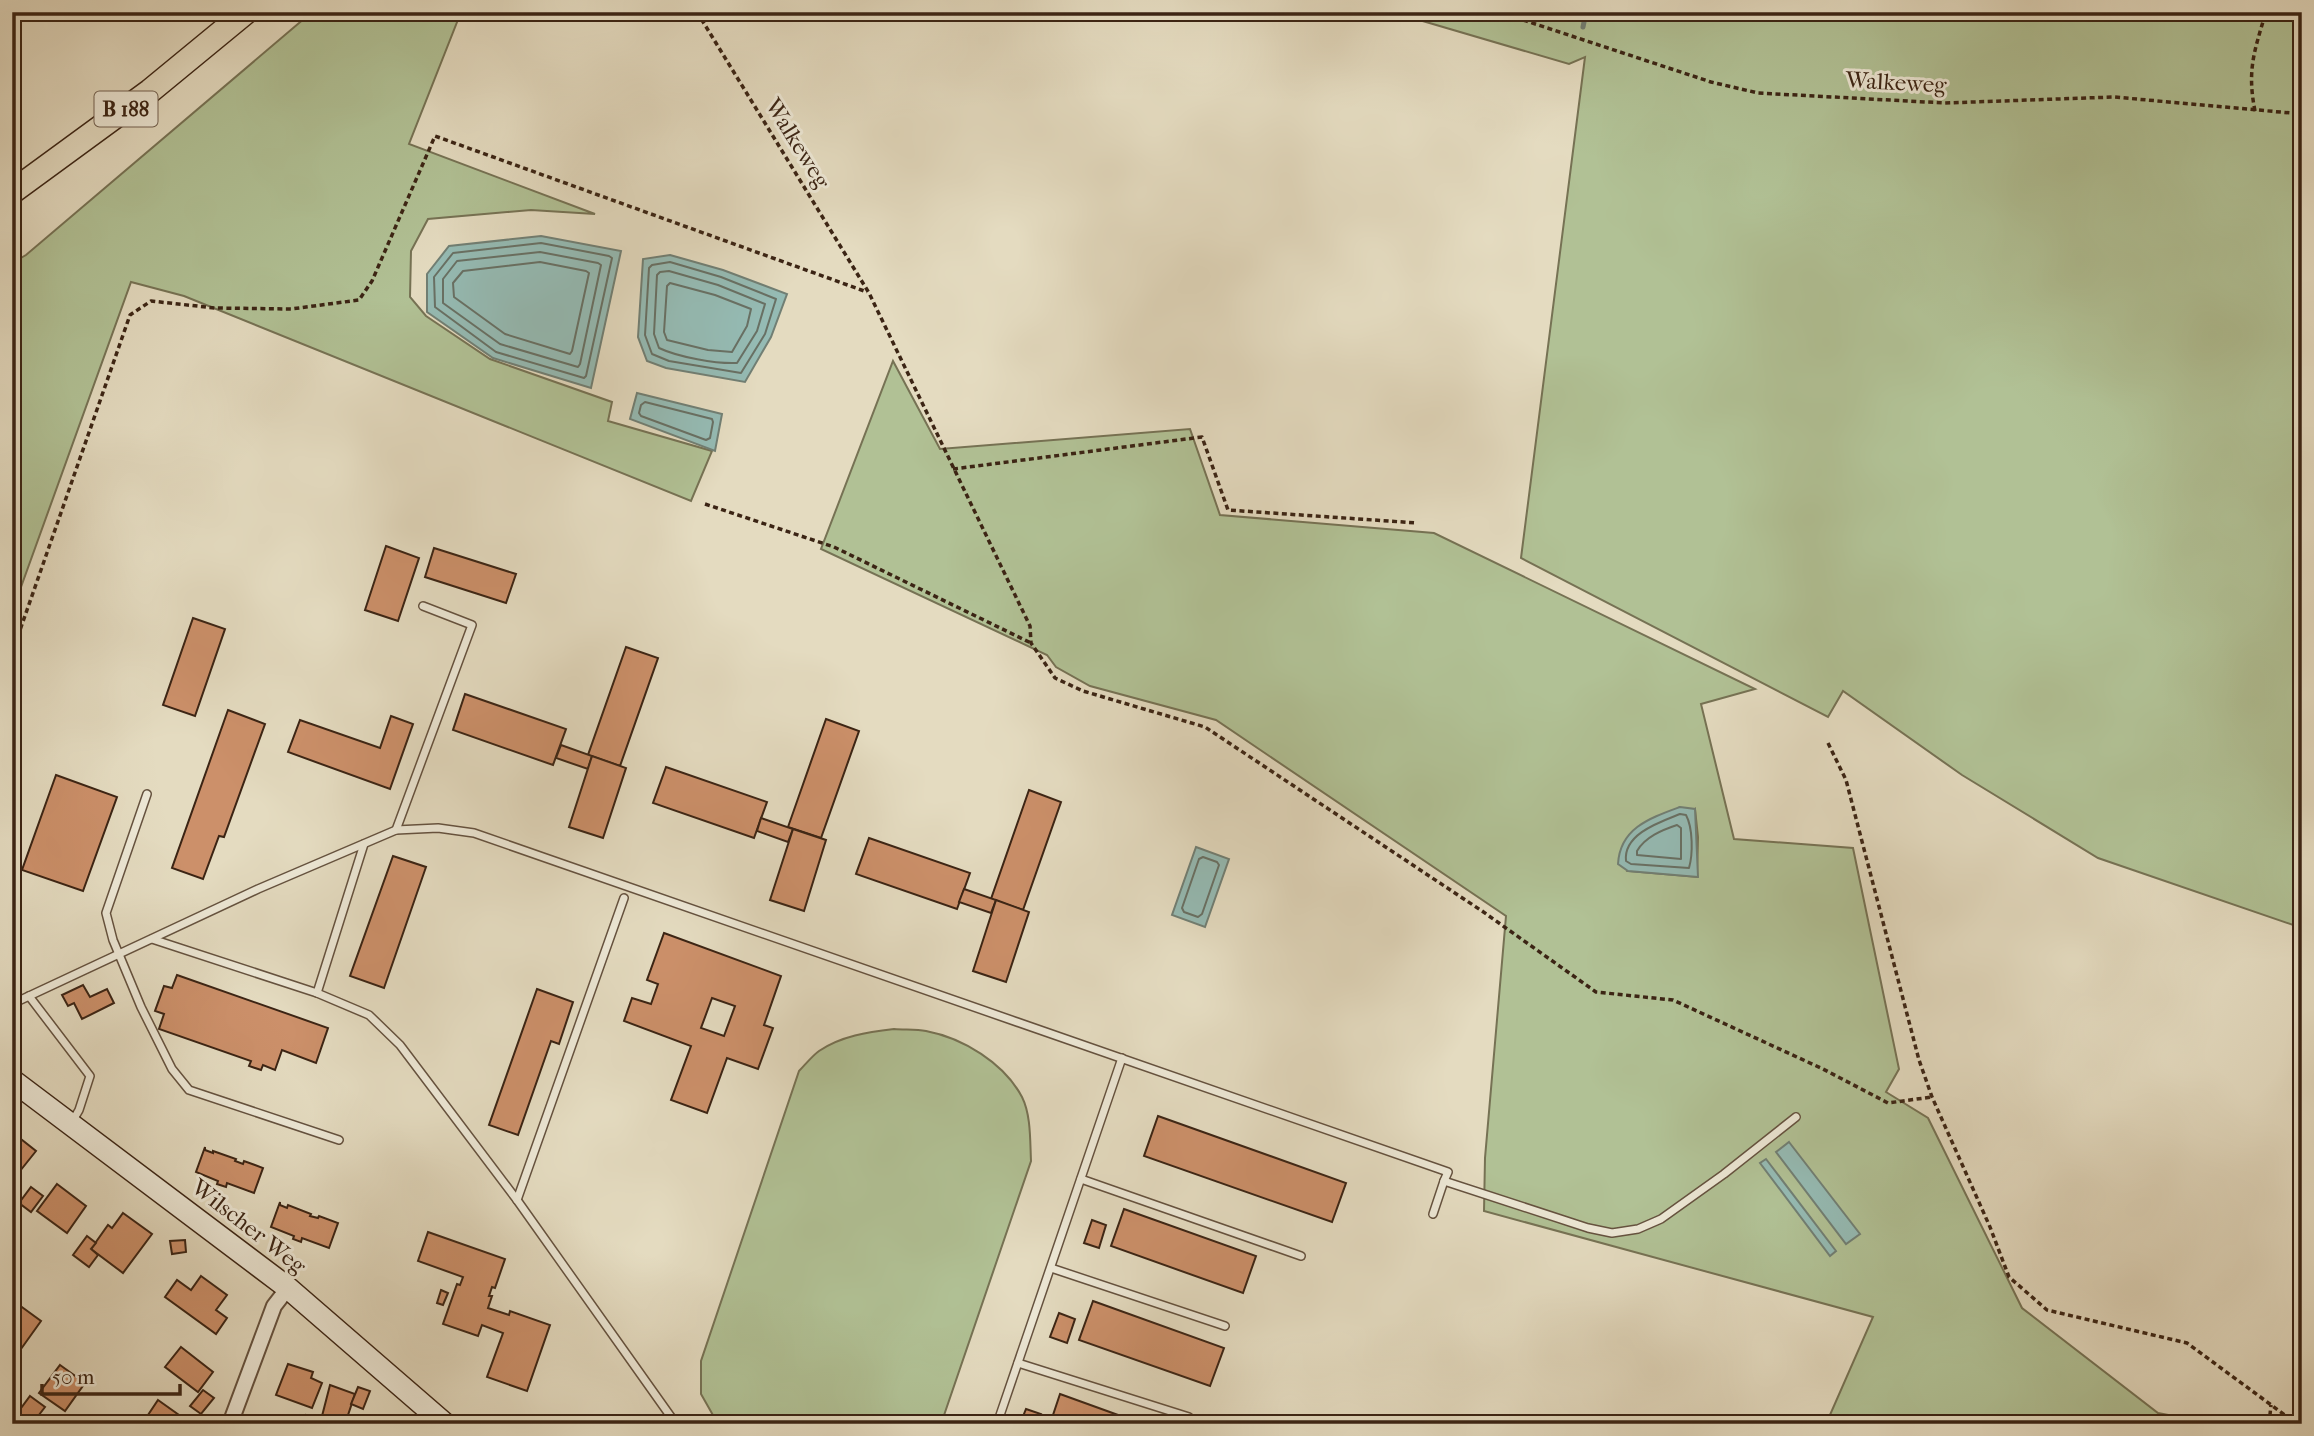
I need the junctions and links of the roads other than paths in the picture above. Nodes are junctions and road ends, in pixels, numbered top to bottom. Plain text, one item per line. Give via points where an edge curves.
1 (246, 12) edge
2 (12, 192) edge
3 (423, 606) dead end
4 (147, 794) dead end
5 (396, 830) junction
6 (364, 844) junction
7 (624, 898) dead end
8 (151, 939) junction
9 (119, 953) junction
10 (317, 993) junction
11 (29, 996) junction
12 (12, 1004) edge
13 (1122, 1058) junction
14 (12, 1080) edge
15 (1796, 1117) dead end
16 (71, 1123) junction
17 (339, 1140) dead end
18 (1081, 1179) junction
19 (1444, 1181) junction
20 (517, 1200) junction
21 (1433, 1214) dead end
22 (1301, 1256) dead end
23 (1051, 1268) junction
24 (288, 1288) junction
25 (1225, 1326) dead end
26 (1018, 1363) junction
27 (1189, 1417) dead end
28 (230, 1424) edge
29 (445, 1424) edge
30 (676, 1424) edge
31 (997, 1424) edge

1 - 2 main road, B 188 via 150,91
3 - 5 lane via 472,625
4 - 9 lane via 106,913
5 - 6 lane
5 - 13 lane via 438,828 474,833
6 - 8 lane
6 - 10 lane
7 - 20 lane
8 - 9 lane
8 - 10 lane
9 - 11 lane
9 - 17 lane via 172,1069 189,1090
10 - 20 lane via 369,1015 400,1045
11 - 12 lane
11 - 16 lane via 90,1076
13 - 18 lane
13 - 19 lane via 1448,1172
14 - 16 street, Wilscher Weg
15 - 19 lane via 1679,1208 1638,1229 1612,1233 1588,1228
16 - 24 street, Wilscher Weg
18 - 22 lane
18 - 23 lane
19 - 21 lane
20 - 30 lane
23 - 25 lane
23 - 26 lane
24 - 28 street via 275,1306
24 - 29 street, Wilscher Weg
26 - 27 lane
26 - 31 lane

